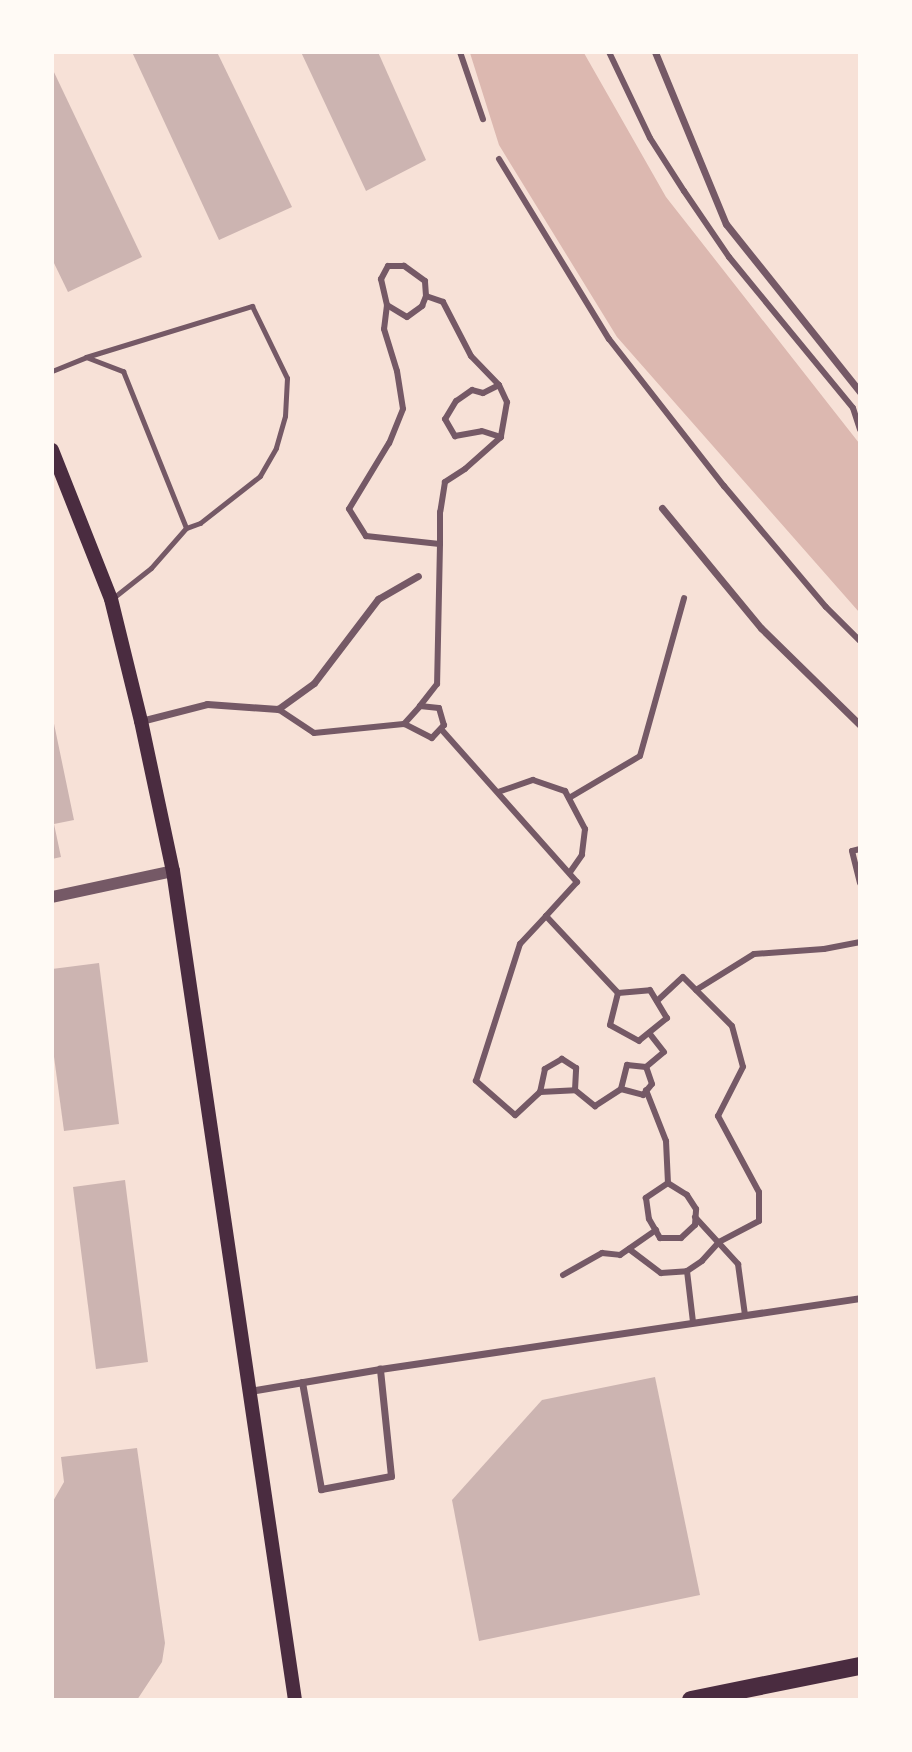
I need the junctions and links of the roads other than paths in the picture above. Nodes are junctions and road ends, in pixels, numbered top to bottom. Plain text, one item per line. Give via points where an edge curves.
1 (460, 52) edge
2 (609, 52) edge
3 (655, 52) edge
4 (483, 119) dead end
5 (499, 159) dead end
6 (426, 296) junction
7 (387, 305) junction
8 (86, 357) junction
9 (52, 371) edge
10 (859, 377) edge
11 (850, 380) junction
12 (499, 385) junction
13 (859, 392) edge
14 (859, 430) edge
15 (501, 437) junction
16 (52, 450) edge
17 (662, 508) dead end
18 (186, 527) junction
19 (440, 544) junction
20 (418, 576) dead end
21 (684, 598) dead end
22 (111, 599) junction
23 (859, 641) edge
24 (420, 706) junction
25 (278, 709) junction
26 (141, 721) junction
27 (404, 724) junction
28 (859, 725) edge
29 (441, 729) junction
30 (498, 792) junction
31 (569, 798) junction
32 (859, 849) edge
33 (173, 872) junction
34 (570, 872) junction
35 (859, 883) edge
36 (52, 897) edge
37 (545, 916) junction
38 (859, 942) edge
39 (696, 990) junction
40 (618, 993) junction
41 (656, 1001) junction
42 (649, 1033) junction
43 (646, 1067) junction
44 (621, 1089) junction
45 (575, 1090) junction
46 (646, 1090) junction
47 (540, 1092) junction
48 (668, 1183) junction
49 (695, 1217) junction
50 (656, 1230) junction
51 (719, 1242) junction
52 (629, 1249) junction
53 (687, 1271) junction
54 (562, 1275) dead end
55 (859, 1298) edge
56 (745, 1315) junction
57 (693, 1322) junction
58 (380, 1369) junction
59 (302, 1382) junction
60 (250, 1391) junction
61 (859, 1666) edge
62 (295, 1699) edge
63 (691, 1699) edge

1 - 4 street
2 - 14 street via 650,138 684,191 729,257 853,408
3 - 11 street via 726,224
5 - 23 street via 609,340 749,516
6 - 7 street via 422,306 407,317
6 - 7 street via 425,281 404,266 388,266 381,279
6 - 12 street via 443,302 471,356
7 - 19 street via 384,330 403,409 389,443 349,509 366,536
8 - 9 lane
8 - 18 lane via 123,371
8 - 18 lane via 252,306 287,378 285,416 276,448 260,476 200,523
10 - 11 street
11 - 13 street
12 - 15 street via 507,402
12 - 15 street via 483,393 472,390 456,401 445,419 455,436 482,431
15 - 19 street via 445,482
16 - 22 main road
17 - 28 street via 761,628
18 - 22 lane via 151,568
19 - 24 street via 437,684
20 - 25 street via 378,599 314,683
21 - 31 street via 640,756
22 - 26 main road
24 - 27 street
24 - 29 street via 439,708
25 - 26 street via 207,704
25 - 27 street via 314,733
26 - 33 main road
27 - 29 street via 432,738
29 - 30 street
30 - 31 street via 533,780 565,792
30 - 34 street
31 - 34 street via 585,829 582,855
32 - 35 street via 852,851
33 - 36 street
33 - 60 main road
34 - 37 street via 577,882
37 - 40 street
37 - 47 street via 520,944 476,1081 515,1115
38 - 39 street via 754,954
39 - 41 street via 683,977
39 - 51 street via 732,1026 743,1067 718,1116 760,1192 759,1221
40 - 41 street via 650,990
40 - 42 street via 610,1025 639,1041
41 - 42 street via 667,1018
42 - 43 street via 664,1052
43 - 44 street via 627,1065
43 - 46 street via 652,1084
44 - 45 street via 595,1106
44 - 46 street via 643,1095
45 - 47 street
45 - 47 street via 576,1068 562,1059 545,1069
46 - 48 street via 666,1141
48 - 49 street via 687,1195 696,1209
48 - 50 street via 646,1198
49 - 50 street via 695,1225 681,1238 660,1238
49 - 51 street
50 - 52 street
51 - 53 street
51 - 56 street via 738,1264
52 - 53 street via 662,1273
52 - 54 street via 620,1255 602,1253
53 - 57 street
55 - 56 street
56 - 57 street
57 - 58 street
58 - 59 street
58 - 59 street via 391,1476 321,1489
59 - 60 street
60 - 62 main road
61 - 63 main road

